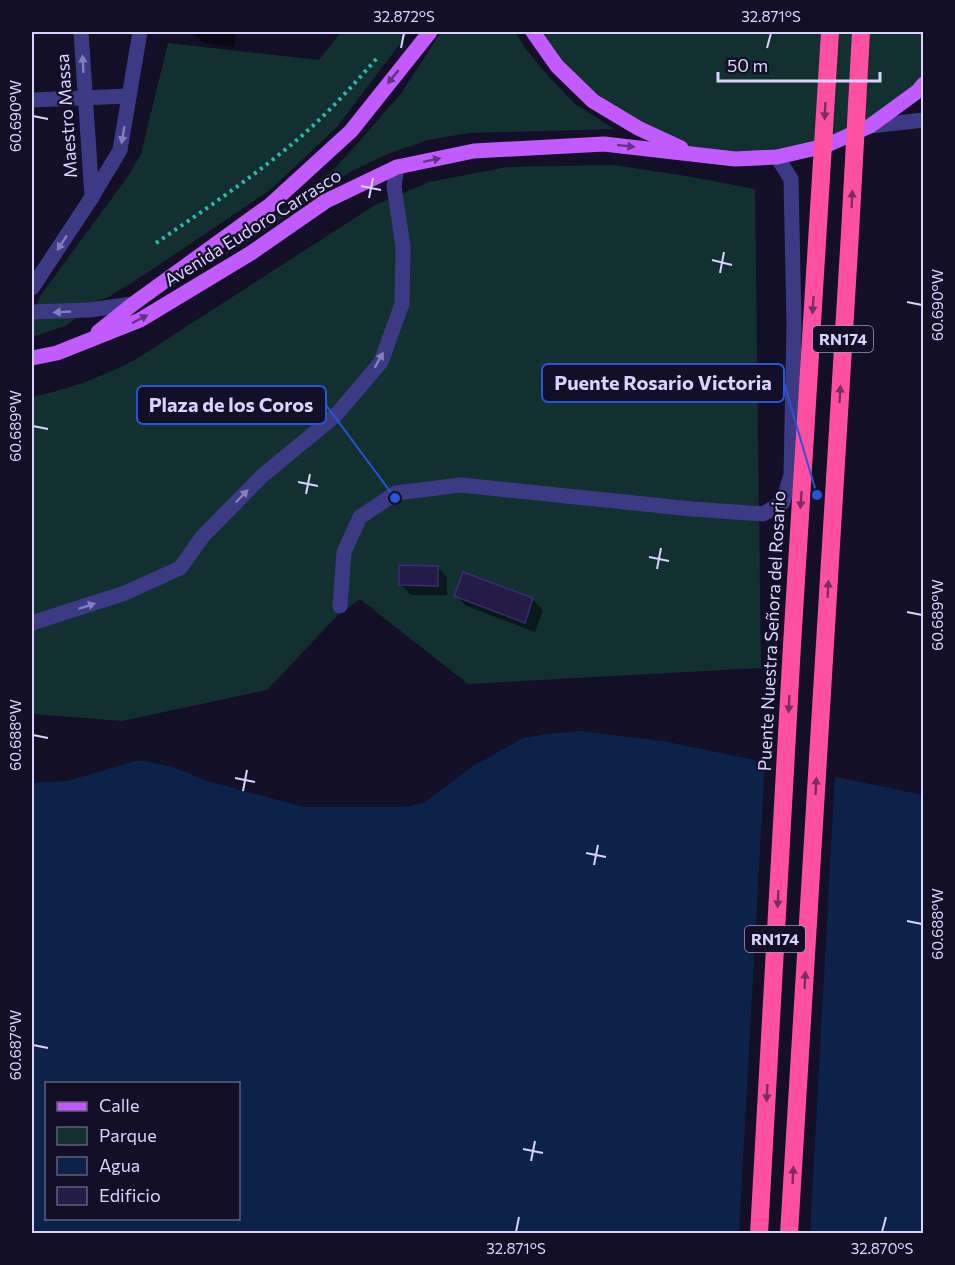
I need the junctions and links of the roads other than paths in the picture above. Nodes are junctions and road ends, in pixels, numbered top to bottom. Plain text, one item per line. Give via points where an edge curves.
1 (81, 32) edge
2 (140, 32) edge
3 (430, 32) edge
4 (533, 32) edge
5 (830, 32) edge
6 (861, 32) edge
7 (924, 84) edge
8 (129, 96) junction
9 (85, 98) junction
10 (32, 100) edge
11 (924, 120) edge
12 (870, 126) junction
13 (694, 154) junction
14 (777, 157) junction
15 (397, 167) junction
16 (92, 197) junction
17 (32, 288) edge
18 (133, 304) junction
19 (32, 312) edge
20 (87, 342) junction
21 (32, 358) edge
22 (340, 606) dead end
23 (32, 623) edge
24 (759, 1233) edge
25 (789, 1233) edge

9 -> 1 street, Maestro Massa
2 - 8 street
3 -> 18 main road, Avenida Eudoro Carrasco via 351,131 270,206
4 - 13 main road, Avenida Eudoro Carrasco via 557,66 593,101
5 -> 24 highway, Puente Nuestra Señora del Rosario / RN174
25 -> 6 highway, RN174
7 - 12 main road, Avenida Eudoro Carrasco
8 - 9 street
8 -> 16 street via 120,150
9 - 10 street
9 - 16 street, Maestro Massa
11 - 12 street
12 - 14 main road, Avenida Eudoro Carrasco via 825,146
13 - 14 main road, Avenida Eudoro Carrasco via 735,159
15 -> 13 main road, Avenida Eudoro Carrasco via 474,151 604,144
14 - 22 street via 791,180 794,324 791,475 783,502 763,514 461,485 396,493 360,518 344,552
20 -> 15 main road, Avenida Eudoro Carrasco via 140,320 251,253 326,201
23 -> 15 street via 125,593 180,568 203,536 262,476 336,415 381,362 402,304 403,247 394,186
16 -> 17 street, Maestro Massa
18 -> 19 street
18 - 20 main road, Avenida Eudoro Carrasco
20 - 21 main road, Avenida Eudoro Carrasco

